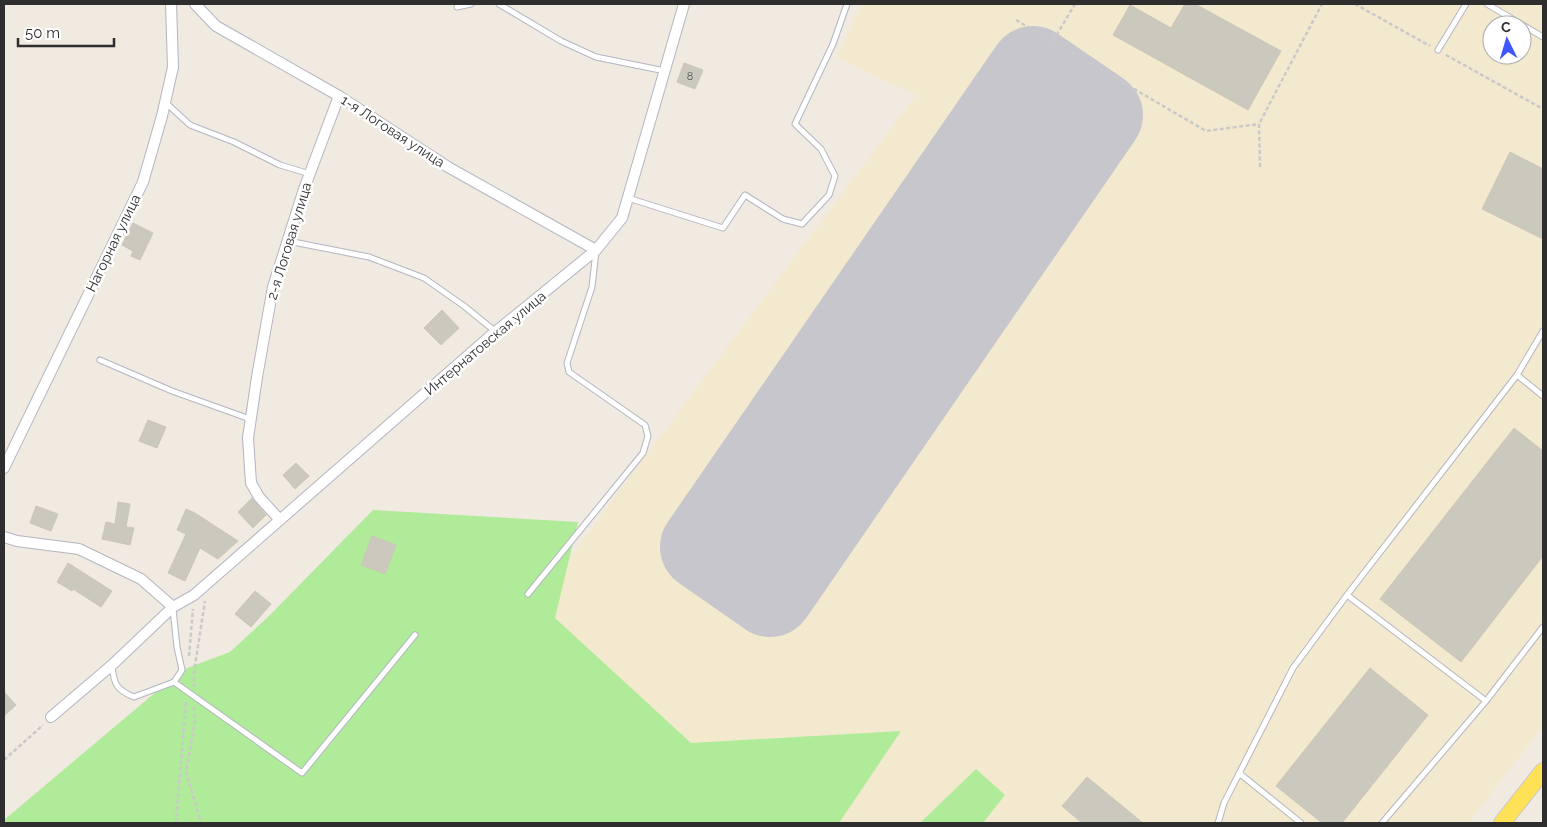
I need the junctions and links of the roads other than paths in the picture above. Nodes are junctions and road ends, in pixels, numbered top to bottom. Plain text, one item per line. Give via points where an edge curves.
1 (170, 4) edge
2 (195, 4) edge
3 (471, 4) edge
4 (499, 4) edge
5 (684, 4) edge
6 (847, 4) edge
7 (1466, 4) edge
8 (1487, 4) edge
9 (457, 7) dead end
10 (1543, 37) edge
11 (1438, 50) road end
12 (664, 71) junction
13 (339, 96) junction
14 (165, 102) junction
15 (310, 174) junction
16 (628, 198) junction
17 (288, 241) junction
18 (596, 250) junction
19 (496, 332) junction
20 (1543, 332) edge
21 (100, 360) dead end
22 (1517, 375) junction
23 (1543, 396) edge
24 (251, 420) junction
25 (4, 468) edge
26 (280, 520) junction
27 (4, 537) edge
28 (528, 594) dead end
29 (1347, 595) junction
30 (173, 607) junction
31 (1543, 627) edge
32 (415, 635) dead end
33 (112, 666) junction
34 (174, 682) junction
35 (1486, 701) junction
36 (51, 717) road end
37 (1543, 771) edge
38 (1239, 773) junction
39 (1218, 823) edge
40 (1301, 823) edge
41 (1382, 823) edge
42 (1502, 823) edge

1 - 14 street, Нагорная улица via 173,67
2 - 13 street, 1-я Логовая улица via 216,26
3 - 9 lane
4 - 12 lane via 561,41 596,57
5 - 12 street, Интернатовская улица
6 - 16 lane via 795,124 821,149 835,176 829,195 802,224 783,219 745,195 722,228
7 - 11 lane
8 - 10 lane
12 - 16 street, Интернатовская улица
13 - 15 street, 2-я Логовая улица
13 - 18 street, 1-я Логовая улица via 448,166
14 - 15 lane via 190,125 280,165
14 - 25 street, Нагорная улица via 143,182
15 - 17 street, 2-я Логовая улица
16 - 18 street, Интернатовская улица via 622,218
17 - 19 lane via 369,257 424,278
17 - 24 street, 2-я Логовая улица via 273,287
18 - 19 street, Интернатовская улица
18 - 28 lane via 592,287 567,363 569,372 645,425 648,436 644,452
19 - 26 street, Интернатовская улица
20 - 22 lane
21 - 24 lane
22 - 23 lane
22 - 29 lane
24 - 26 street, 2-я Логовая улица via 248,438 251,483
26 - 30 street, Интернатовская улица via 194,595
27 - 30 street via 79,549 141,579
29 - 35 lane
29 - 38 lane via 1293,668
30 - 33 street, Интернатовская улица
30 - 34 lane via 182,670
31 - 35 lane
32 - 34 lane via 302,773
33 - 34 lane via 114,682 123,692 134,697
33 - 36 street, Интернатовская улица
35 - 41 lane
37 - 42 main road
38 - 39 lane
38 - 40 lane

